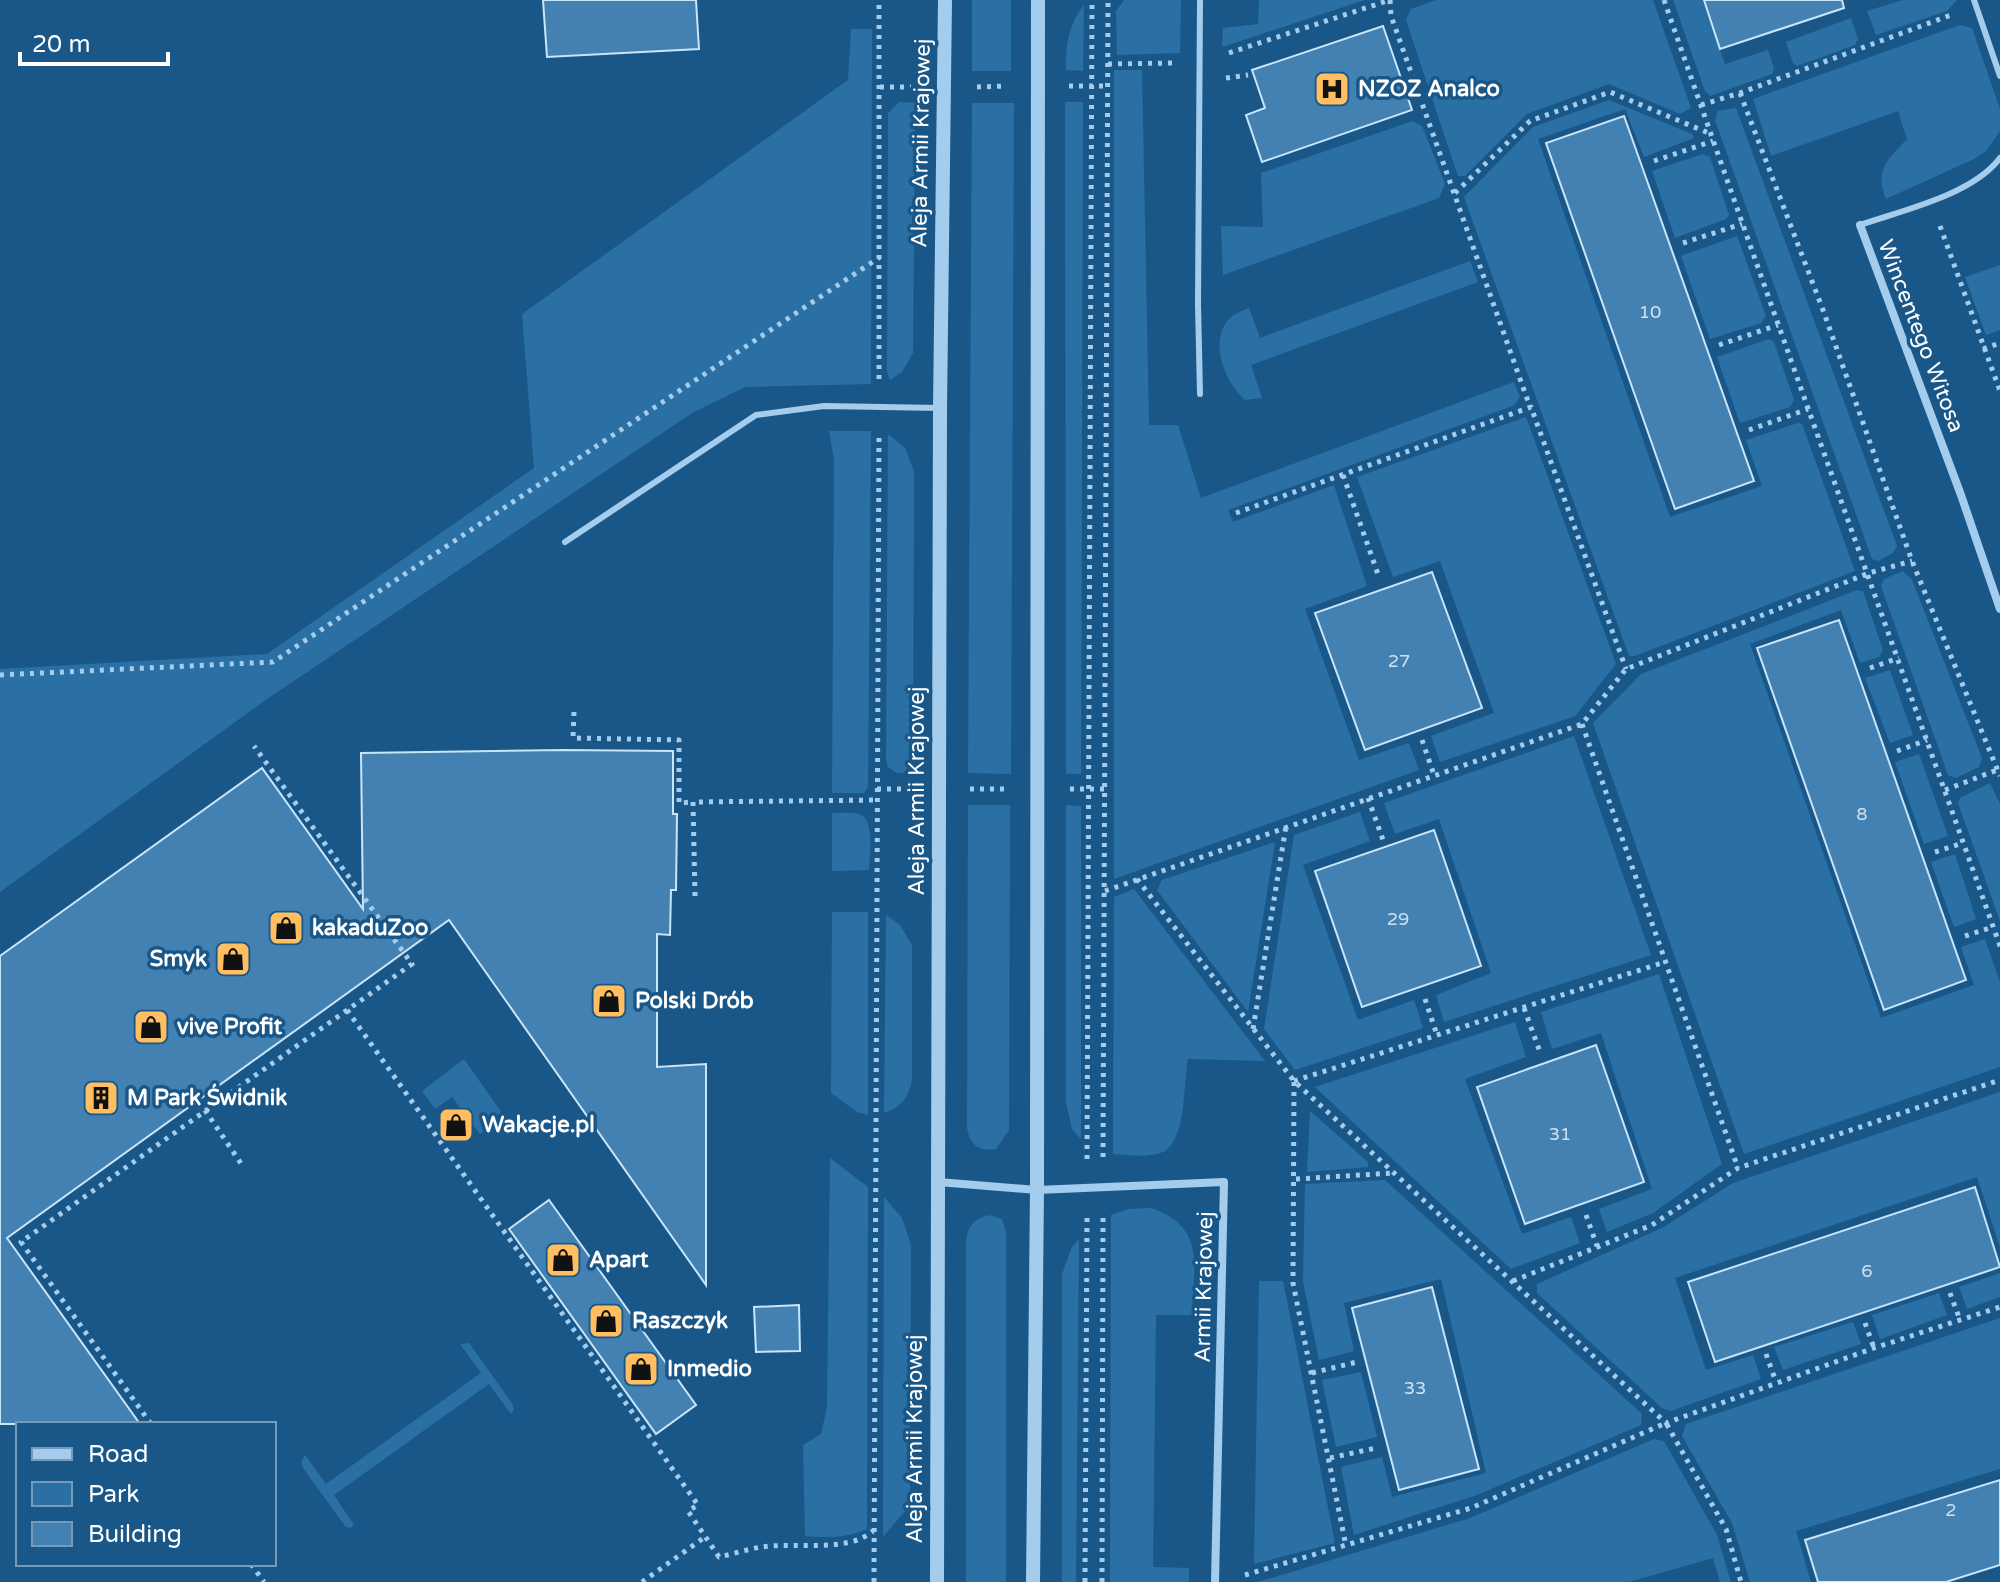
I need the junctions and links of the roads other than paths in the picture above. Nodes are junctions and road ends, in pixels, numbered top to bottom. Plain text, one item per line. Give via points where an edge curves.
1 (945, 0) edge
2 (1038, 0) edge
3 (1200, 0) edge
4 (1975, 3) edge
5 (2000, 76) edge
6 (2000, 158) edge
7 (1860, 225) joint
8 (1200, 394) dead end
9 (940, 408) junction
10 (565, 542) dead end
11 (2000, 609) edge
12 (938, 1182) junction
13 (1037, 1190) junction
14 (937, 1582) edge
15 (1033, 1582) edge
16 (1215, 1582) edge

1 - 9 street, Aleja Armii Krajowej
2 - 13 street
3 - 8 lane
4 - 5 lane
6 - 7 lane, Wincentego Witosa via 1964,187
7 - 11 street, Wincentego Witosa
9 - 10 lane via 824,406 756,415
9 - 12 street, Aleja Armii Krajowej
12 - 13 street, Armii Krajowej
12 - 14 street, Aleja Armii Krajowej
13 - 15 street
13 - 16 street, Armii Krajowej via 1224,1182

